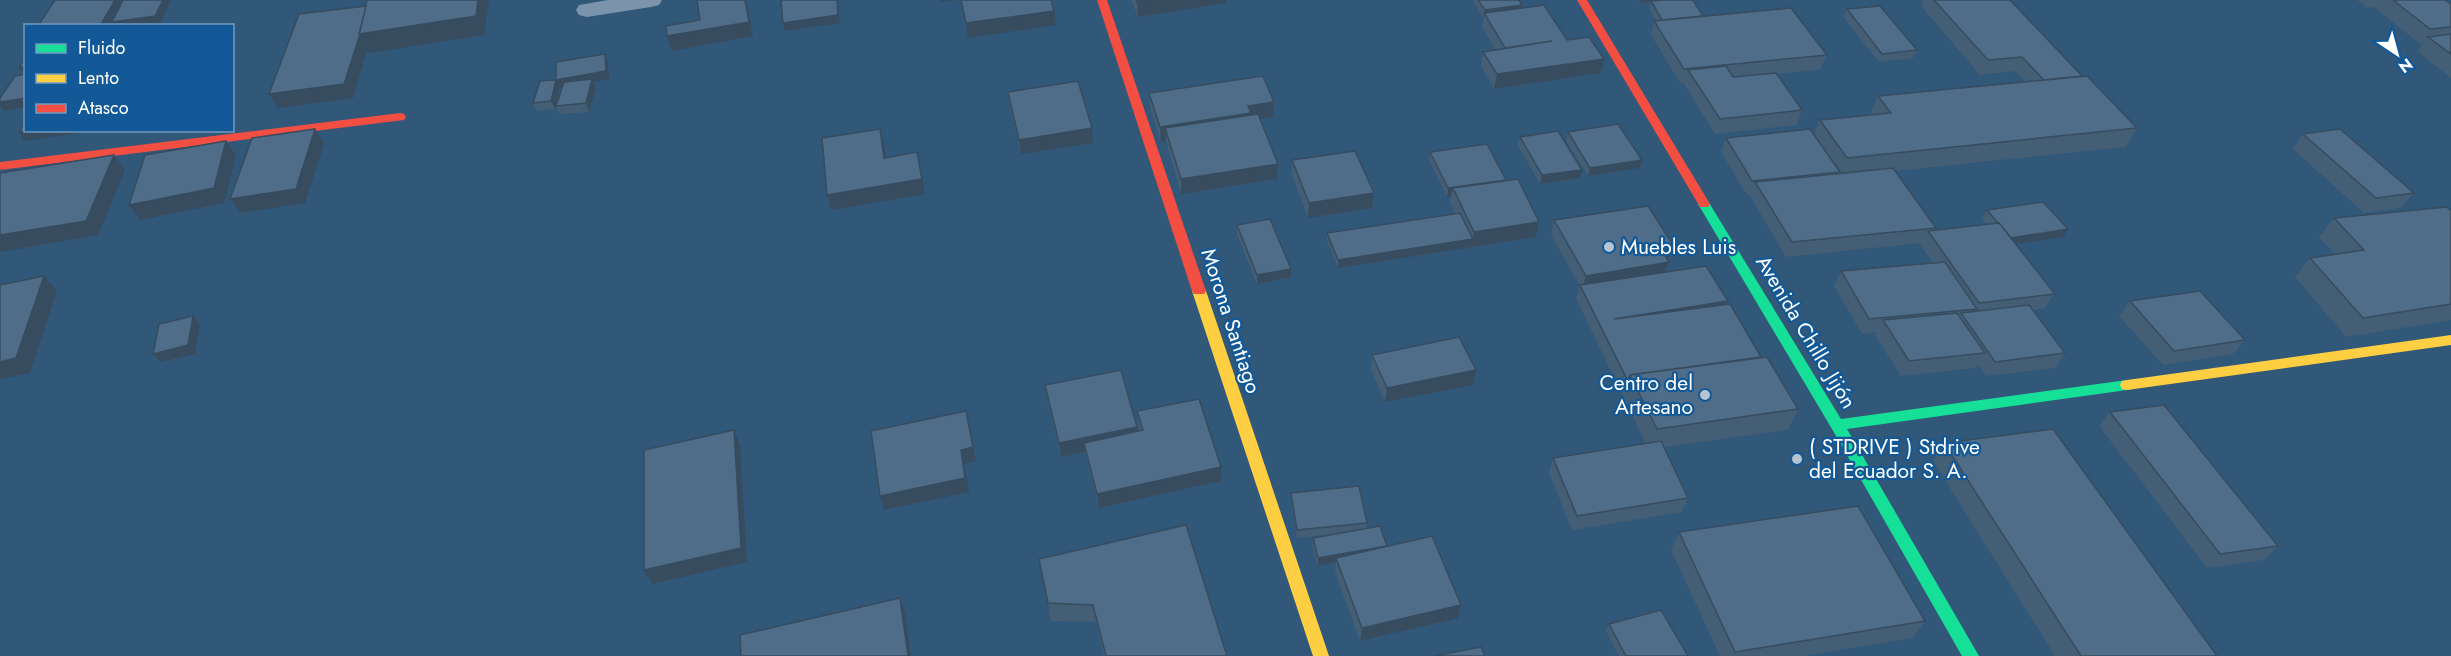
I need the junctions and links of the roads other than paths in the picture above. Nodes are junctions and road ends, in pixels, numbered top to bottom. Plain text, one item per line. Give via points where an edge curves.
1 (651, 0) edge
2 (1102, 0) edge
3 (1582, 0) edge
4 (587, 10) dead end
5 (400, 117) dead end
6 (0, 166) edge
7 (2451, 340) edge
8 (1837, 425) junction
9 (1321, 656) edge
10 (1971, 656) edge

1 - 4 lane
2 - 9 street, Morona Santiago
3 - 8 street, Avenida Chillo Jijón
5 - 6 street
7 - 8 street
8 - 10 street, Avenida Chillo Jijón

